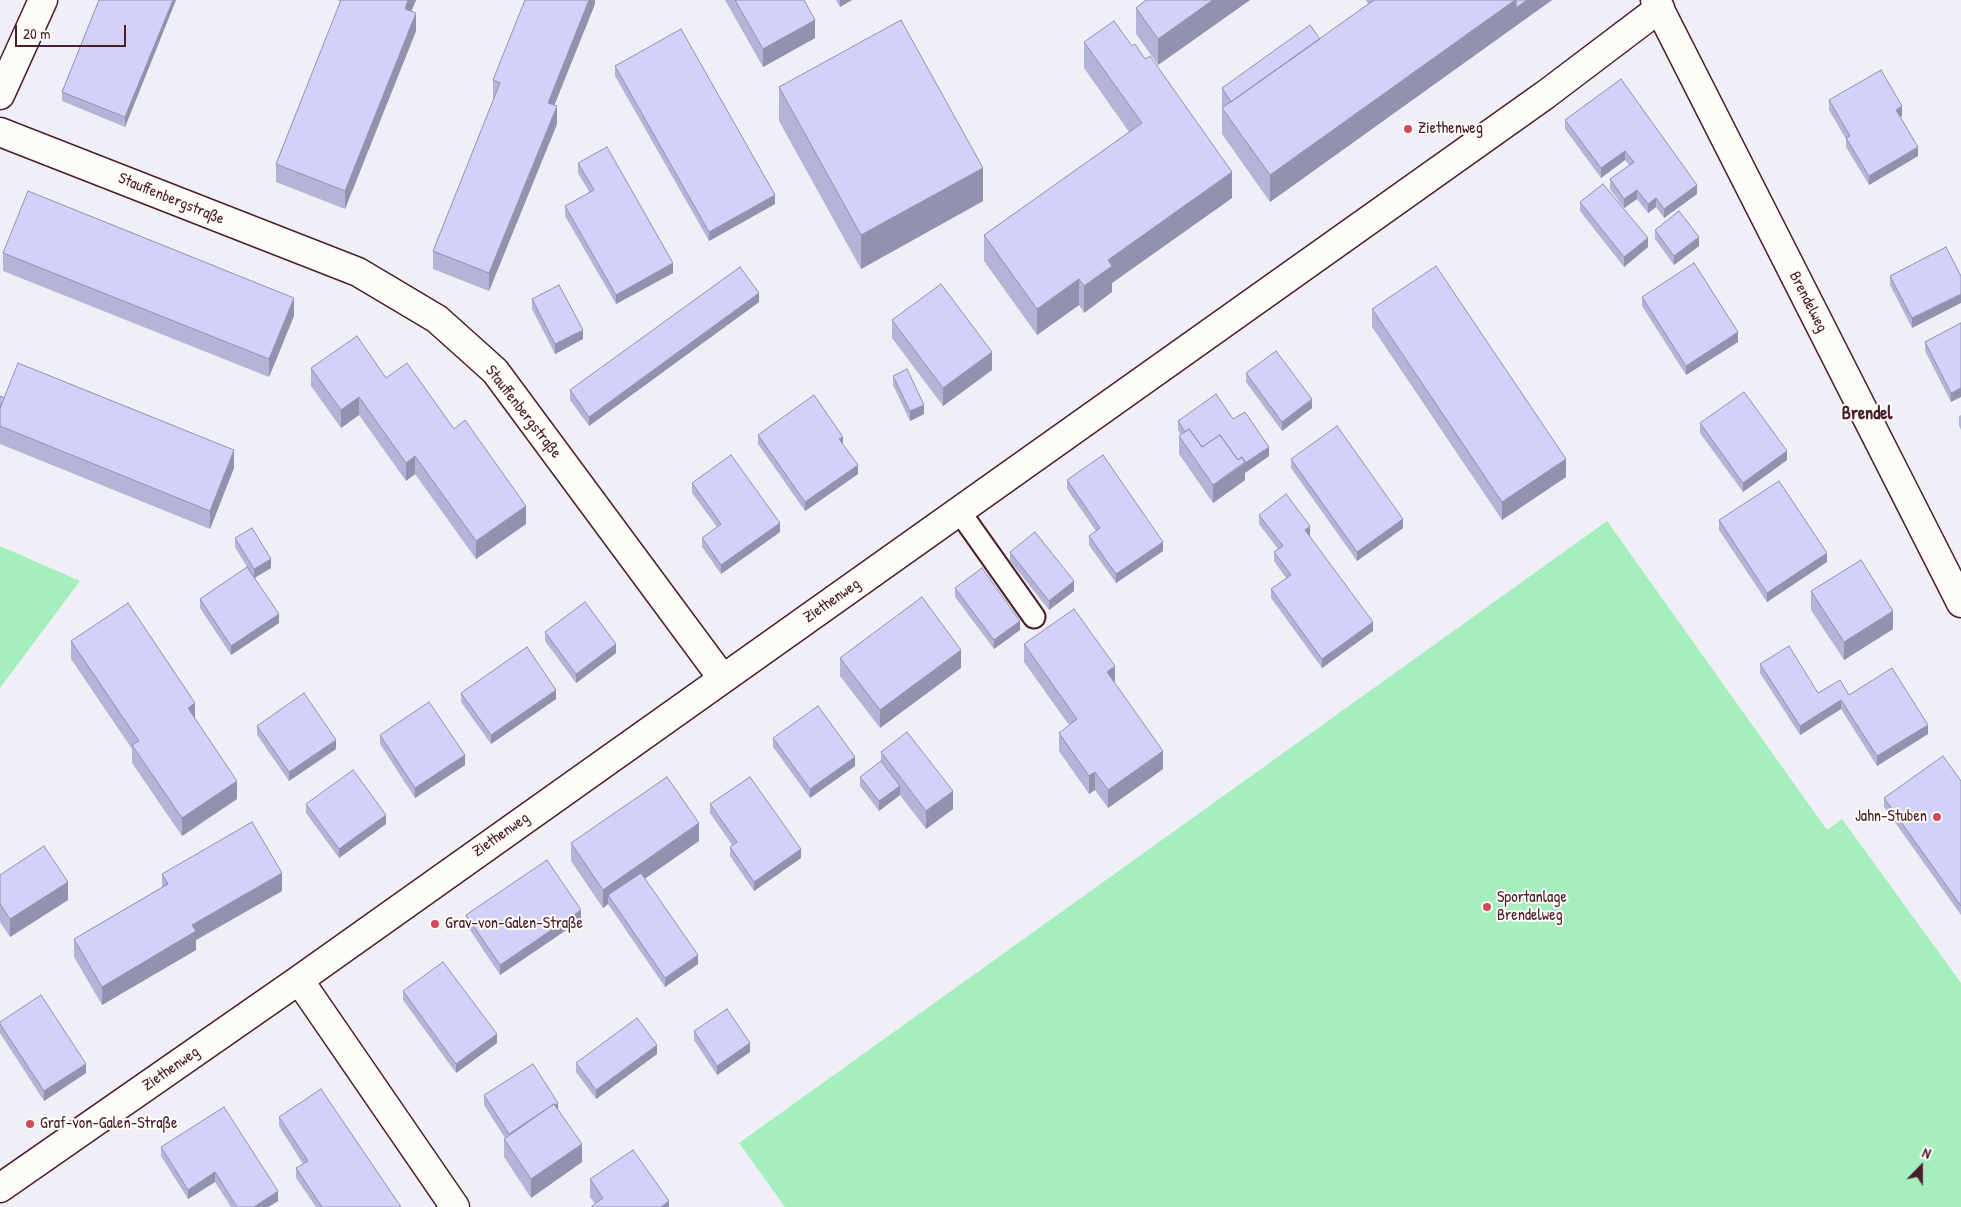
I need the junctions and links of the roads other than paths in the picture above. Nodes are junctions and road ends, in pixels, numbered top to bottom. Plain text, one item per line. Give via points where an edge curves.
1 (43, 0) edge
2 (1658, 4) edge
3 (0, 95) edge
4 (0, 132) edge
5 (958, 511) junction
6 (1961, 603) edge
7 (1034, 617) dead end
8 (723, 678) junction
9 (299, 980) junction
10 (0, 1188) edge
11 (455, 1207) edge

1 - 3 street
2 - 5 street, Ziethenweg via 1545,95
2 - 6 street, Brendelweg
4 - 8 street, Stauffenbergstraße via 358,272 437,319 495,371
5 - 7 lane
5 - 8 street, Ziethenweg
8 - 9 street, Ziethenweg
9 - 10 street, Ziethenweg
9 - 11 street

